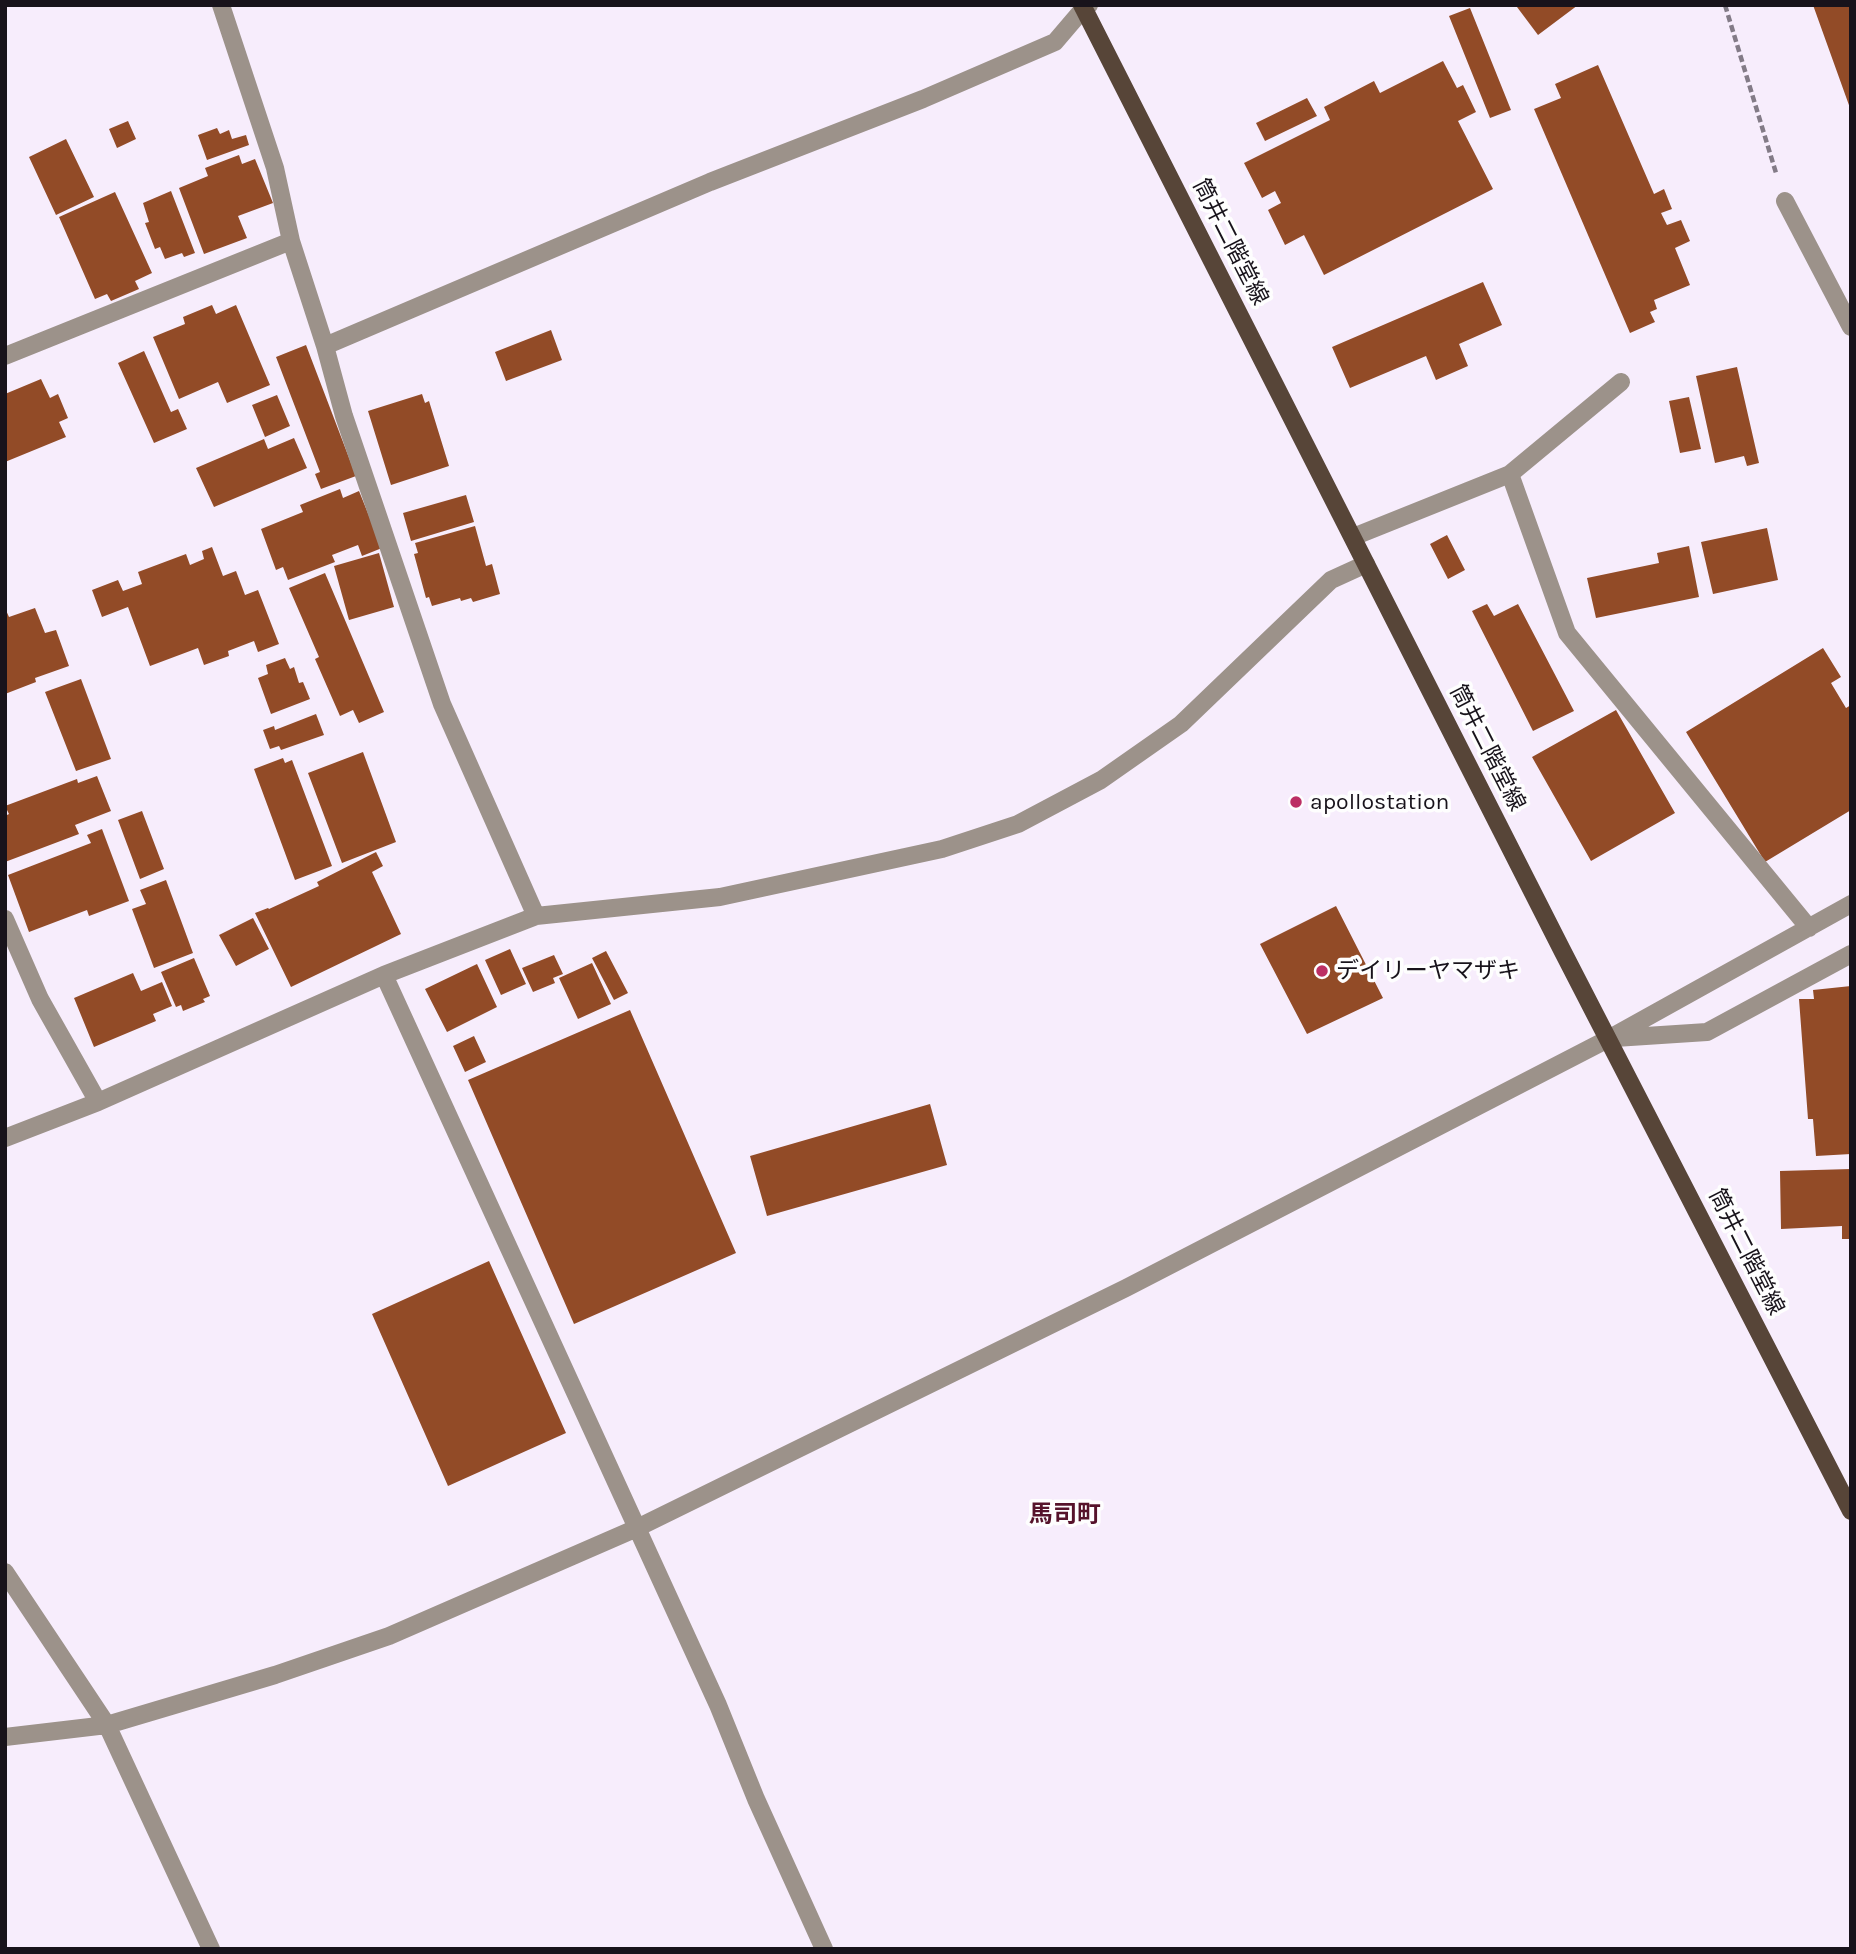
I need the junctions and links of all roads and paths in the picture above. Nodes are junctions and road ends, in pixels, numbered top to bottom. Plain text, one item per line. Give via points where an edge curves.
1 (221, 5) edge
2 (1726, 5) edge
3 (1085, 6) edge
4 (1785, 201) joint
5 (290, 241) junction
6 (1851, 327) edge
7 (325, 345) junction
8 (5, 356) edge
9 (1621, 382) dead end
10 (1510, 474) junction
11 (1353, 537) junction
12 (1366, 564) junction
13 (1851, 904) edge
14 (536, 916) junction
15 (5, 919) edge
16 (1809, 928) junction
17 (1851, 954) edge
18 (384, 975) junction
19 (1608, 1039) junction
20 (98, 1102) junction
21 (5, 1138) edge
22 (1851, 1511) edge
23 (637, 1528) junction
24 (5, 1572) edge
25 (107, 1726) junction
26 (5, 1737) edge
27 (211, 1949) edge
28 (824, 1949) edge

1 - 5 street via 275,168
2 - 4 path
3 - 7 street via 1055,42 923,99 710,181
3 - 11 main road, 筒井二階堂線
4 - 6 street
5 - 7 street
5 - 8 street
7 - 14 street via 344,416 442,704
9 - 10 street
10 - 11 street
10 - 16 street via 1567,633
11 - 12 main road, 筒井二階堂線
12 - 14 street via 1331,580 1181,724 1101,780 1018,824 942,849 720,897
12 - 19 main road, 筒井二階堂線
13 - 16 street
14 - 18 street
15 - 20 street via 40,999
16 - 19 street
17 - 19 street via 1707,1032
18 - 20 street
18 - 23 street
19 - 22 main road, 筒井二階堂線
19 - 23 street via 1126,1288
20 - 21 street
23 - 25 street via 389,1636
23 - 28 street
24 - 25 street
25 - 26 street
25 - 27 street

